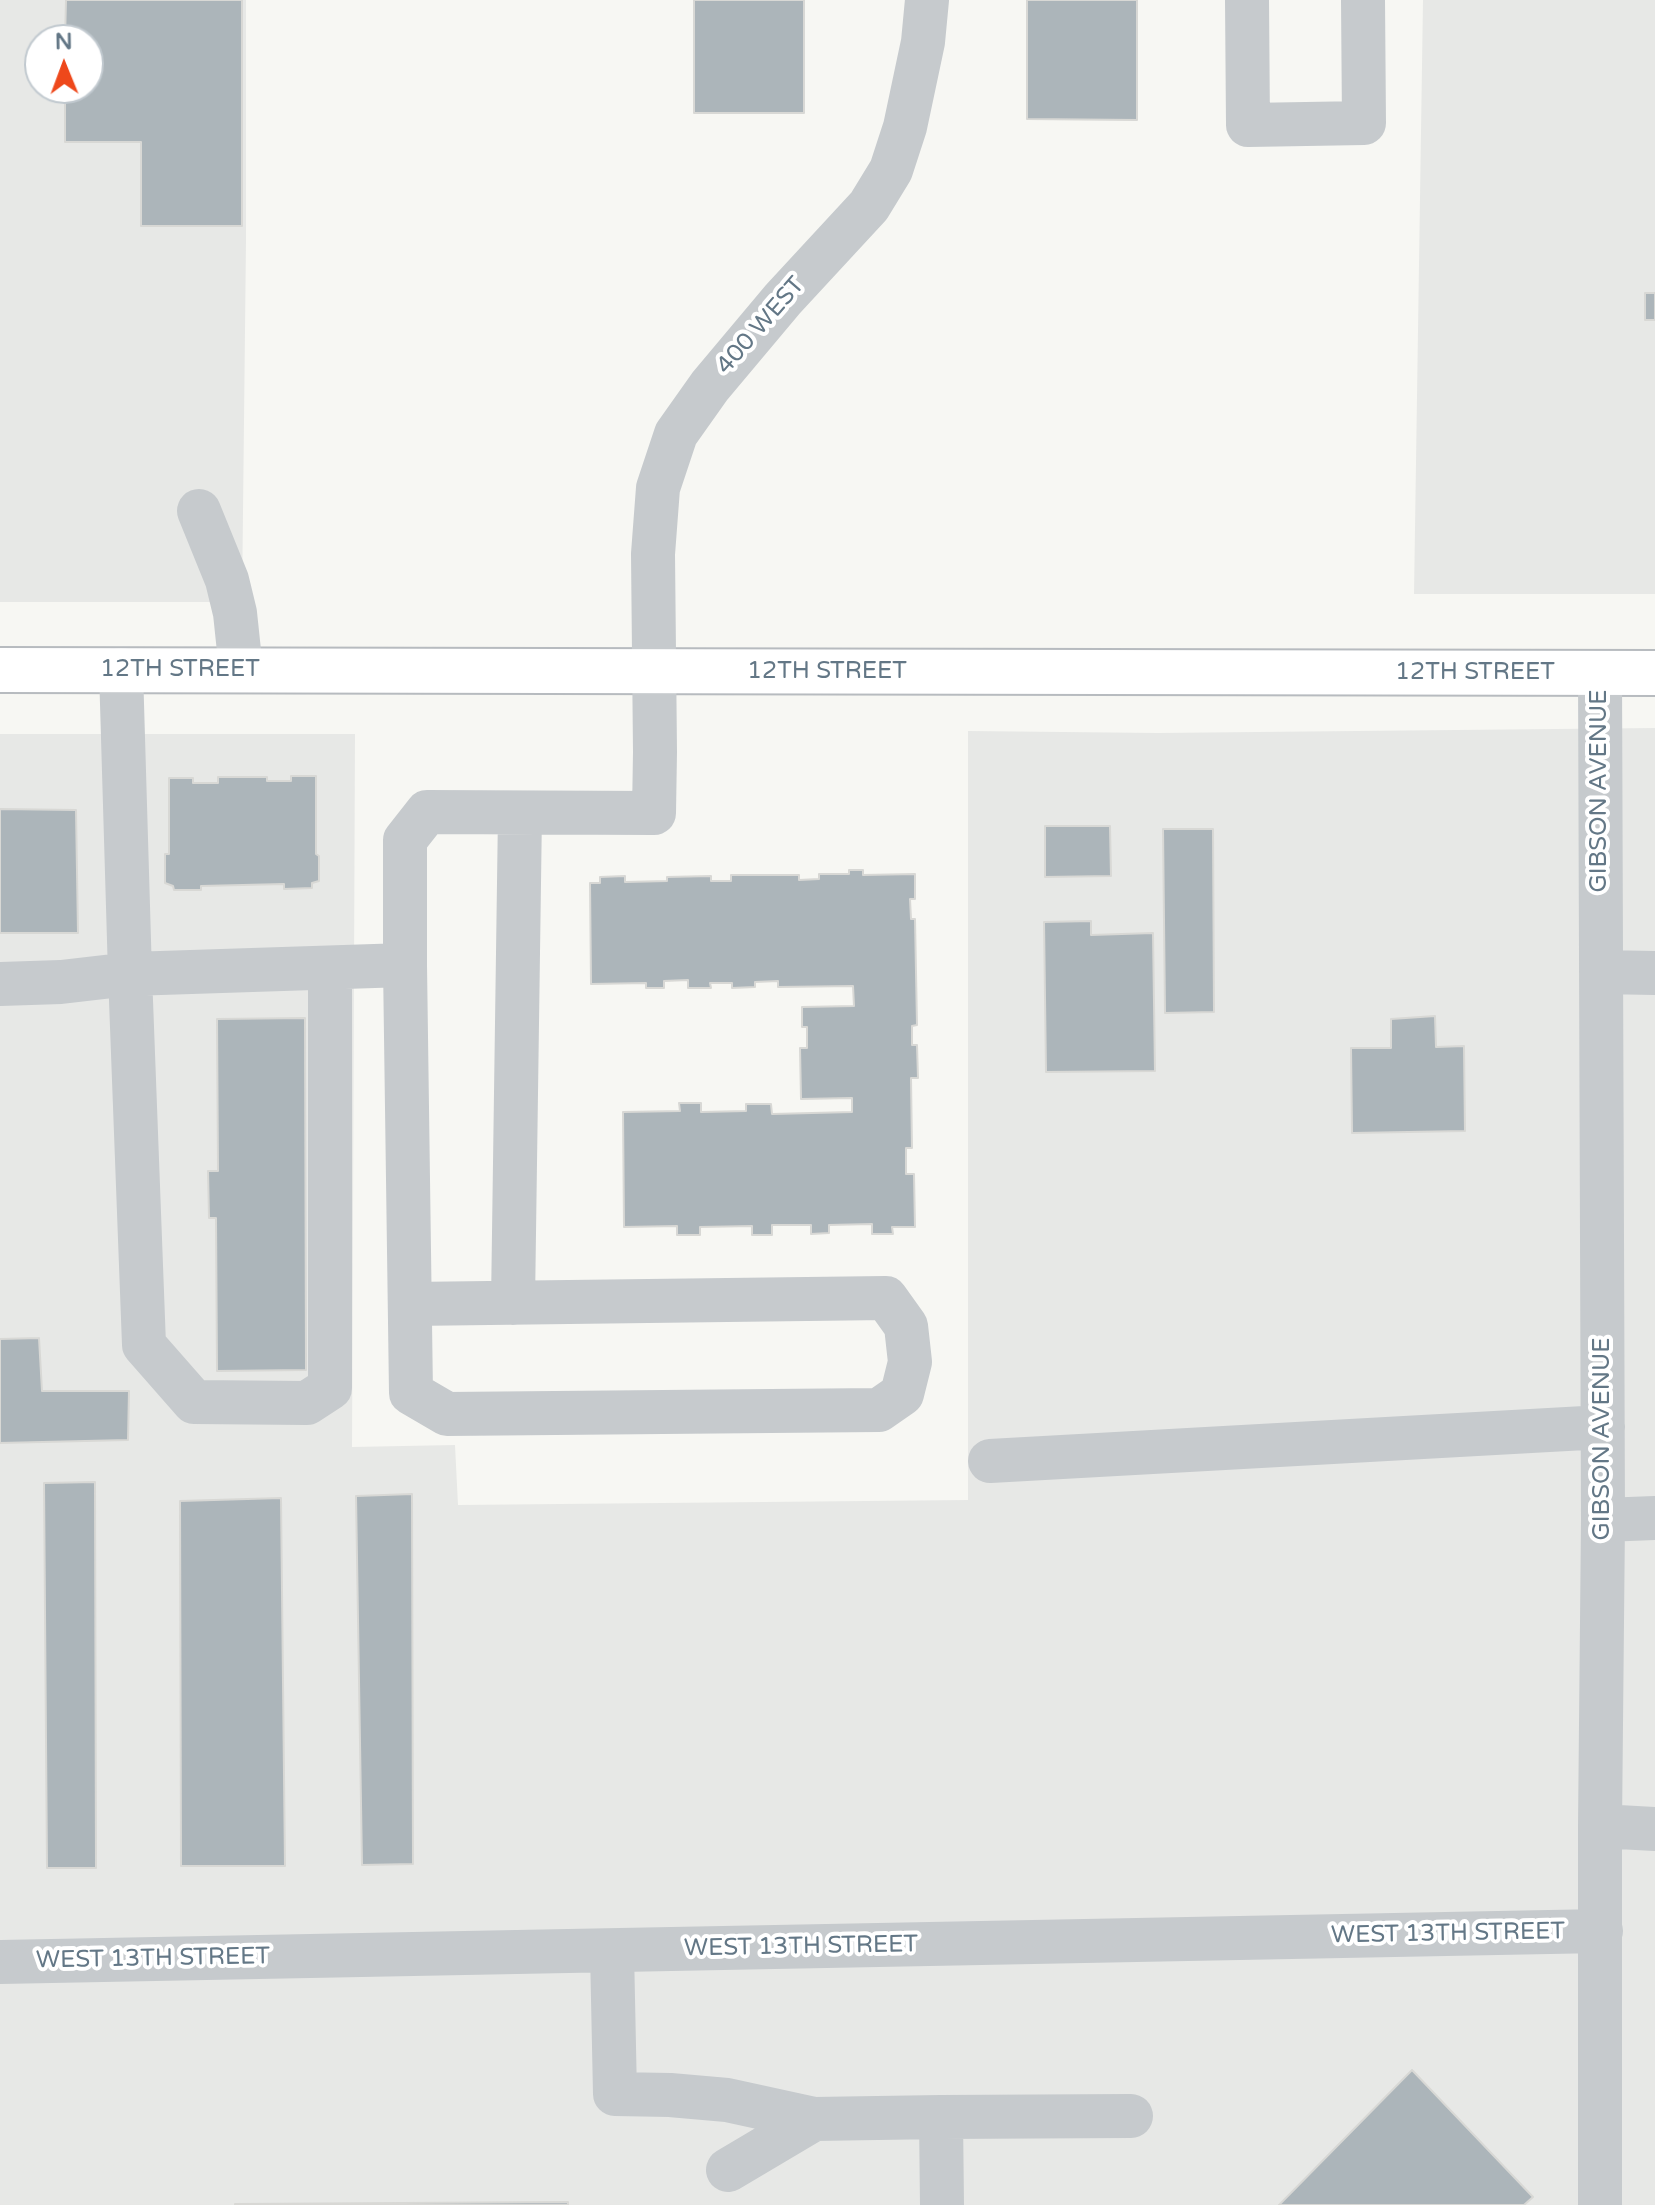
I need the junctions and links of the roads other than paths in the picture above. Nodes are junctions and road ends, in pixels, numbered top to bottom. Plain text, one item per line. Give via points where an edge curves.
1 (927, 0) edge
2 (1247, 0) edge
3 (1363, 0) edge
4 (199, 511) dead end
5 (0, 670) edge
6 (121, 670) junction
7 (241, 670) junction
8 (655, 672) junction
9 (1600, 673) junction
10 (1655, 673) edge
11 (520, 813) junction
12 (405, 965) junction
13 (330, 968) junction
14 (1601, 972) junction
15 (1655, 973) edge
16 (130, 974) junction
17 (0, 984) edge
18 (513, 1303) junction
19 (410, 1304) junction
20 (1603, 1427) junction
21 (990, 1461) dead end
22 (1655, 1518) edge
23 (1603, 1520) junction
24 (1600, 1826) junction
25 (1655, 1829) edge
26 (1601, 1931) junction
27 (612, 1951) junction
28 (0, 1962) edge
29 (1131, 2116) dead end
30 (941, 2117) junction
31 (814, 2119) junction
32 (728, 2170) dead end
33 (942, 2205) edge
34 (1600, 2205) edge

1 - 8 street, 400 WEST via 905,127 891,170 869,206 783,299 676,434 658,488
2 - 3 street via 1248,125 1364,123
4 - 7 street via 227,580
5 - 6 main road, 12TH STREET
6 - 7 main road, 12TH STREET
6 - 16 street
7 - 8 main road, 12TH STREET
8 - 9 main road, 12TH STREET
8 - 11 street, 400 WEST via 654,813
9 - 10 main road, 12TH STREET
9 - 14 street, GIBSON AVENUE
11 - 12 street via 427,812 405,840
11 - 18 street
12 - 13 street
12 - 19 street
13 - 16 street
13 - 16 street via 330,1388 307,1403 194,1402 144,1345
14 - 15 street
14 - 20 street, GIBSON AVENUE
16 - 17 street
18 - 19 street
18 - 19 street via 886,1298 906,1326 910,1362 902,1394 879,1410 447,1414 411,1393
20 - 21 street
20 - 23 street, GIBSON AVENUE
22 - 23 street
23 - 24 street, GIBSON AVENUE
24 - 25 street
24 - 26 street, GIBSON AVENUE
26 - 27 street, WEST 13TH STREET
26 - 34 street, GIBSON AVENUE
27 - 28 street, WEST 13TH STREET
27 - 31 street via 615,2094 727,2100
29 - 30 street
30 - 31 street
30 - 33 street
31 - 32 street

